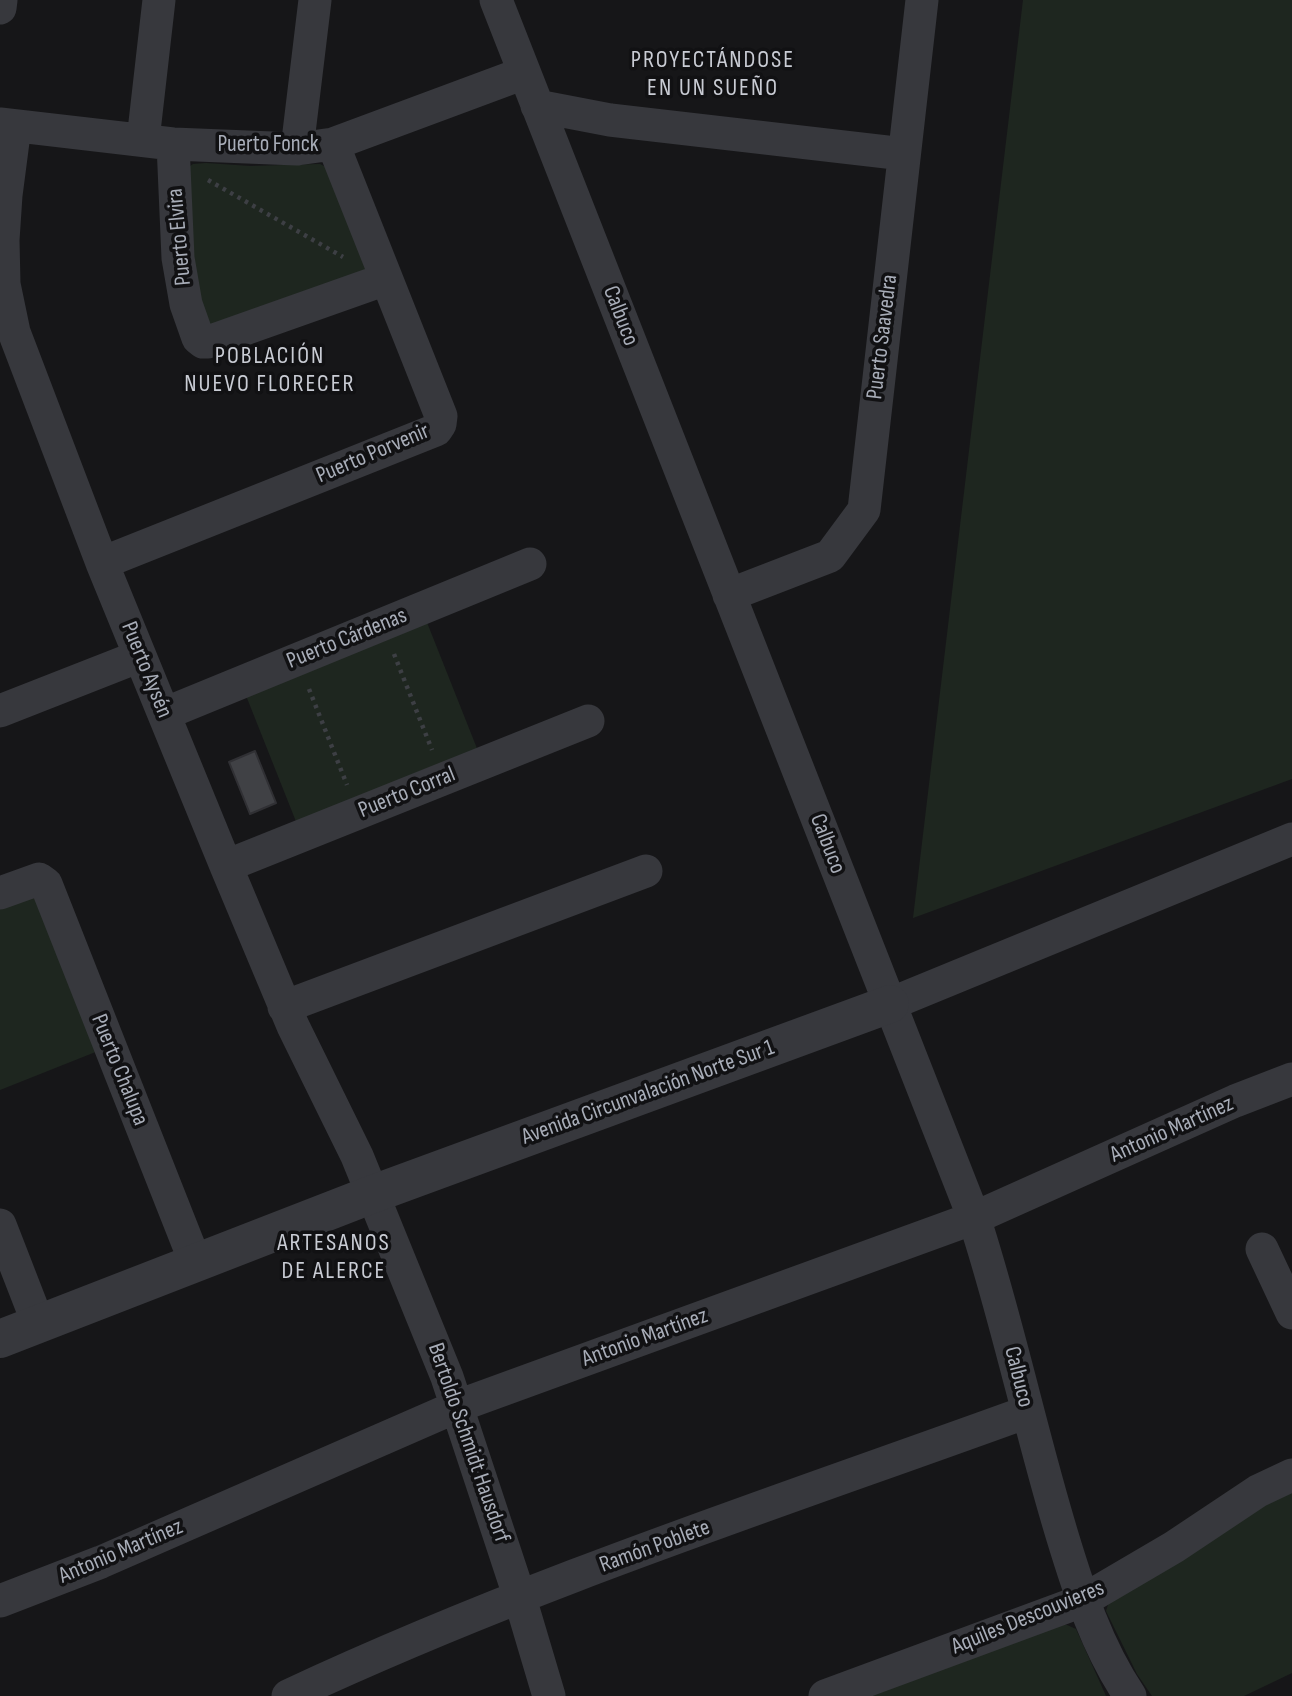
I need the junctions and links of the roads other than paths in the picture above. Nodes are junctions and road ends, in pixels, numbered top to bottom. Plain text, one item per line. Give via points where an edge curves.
1 (1, 0) edge
2 (159, 0) edge
3 (315, 0) edge
4 (496, 0) edge
5 (922, 0) edge
6 (0, 8) edge
7 (524, 73) junction
8 (537, 106) junction
9 (8, 125) edge
10 (333, 144) junction
11 (163, 146) junction
12 (297, 149) junction
13 (904, 155) junction
14 (386, 279) junction
15 (102, 564) junction
16 (530, 564) dead end
17 (730, 595) junction
18 (140, 656) junction
19 (0, 711) edge
20 (164, 714) junction
21 (588, 721) dead end
22 (1292, 839) edge
23 (226, 866) junction
24 (646, 871) dead end
25 (0, 893) edge
26 (890, 1004) junction
27 (284, 1007) junction
28 (1292, 1079) edge
29 (373, 1194) junction
30 (974, 1218) junction
31 (0, 1225) edge
32 (1262, 1250) dead end
33 (196, 1264) junction
34 (1292, 1313) edge
35 (38, 1323) junction
36 (0, 1339) edge
37 (458, 1406) junction
38 (1027, 1412) junction
39 (1292, 1475) edge
40 (519, 1595) junction
41 (0, 1601) edge
42 (1082, 1601) junction
43 (288, 1696) edge
44 (549, 1696) edge
45 (825, 1696) edge
46 (1130, 1696) edge

1 - 6 street
2 - 11 street
3 - 12 street
4 - 7 street, Calbuco
5 - 13 street, Puerto Saavedra
7 - 8 street, Calbuco
7 - 10 street, Puerto Fonck
8 - 13 street via 610,120
8 - 17 street, Calbuco
9 - 11 street, Puerto Fonck
9 - 15 street, Puerto Aysén via 2,240 8,307
10 - 12 street, Puerto Fonck
10 - 14 street, Puerto Porvenir
11 - 12 street, Puerto Fonck
11 - 14 street, Puerto Elvira via 180,275 202,342
13 - 17 street, Puerto Saavedra via 864,510 830,556
14 - 15 street, Puerto Porvenir via 441,416 436,430
15 - 18 street, Puerto Aysén
16 - 20 street, Puerto Cárdenas
17 - 26 street, Calbuco
18 - 19 street
18 - 20 street, Puerto Aysén
20 - 23 street, Puerto Aysén
21 - 23 street, Puerto Corral
22 - 26 street, Avenida Circunvalación Norte Sur 1
23 - 27 street, Puerto Aysén
24 - 27 street
25 - 33 street, Puerto Chalupa via 39,878 46,884
26 - 29 street, Avenida Circunvalación Norte Sur 1
26 - 30 street, Calbuco
27 - 29 street, Puerto Aysén
28 - 30 street, Antonio Martínez
29 - 33 street, Avenida Circunvalación Norte Sur 1
29 - 37 street, Bertoldo Schmidt Hausdorf
30 - 37 street, Antonio Martínez
30 - 38 street, Calbuco
31 - 35 street
32 - 34 street
33 - 35 street, Avenida Circunvalación Norte Sur 1
35 - 36 street, Avenida Circunvalación Norte Sur 1
37 - 40 street, Bertoldo Schmidt Hausdorf
37 - 41 street, Antonio Martínez via 102,1562
38 - 40 street, Ramón Poblete
38 - 42 street, Calbuco
39 - 42 street, Aquiles Descouvieres via 1258,1491
40 - 43 street, Ramón Poblete
40 - 44 street, Bertoldo Schmidt Hausdorf
42 - 45 street, Aquiles Descouvieres
42 - 46 street, Calbuco

